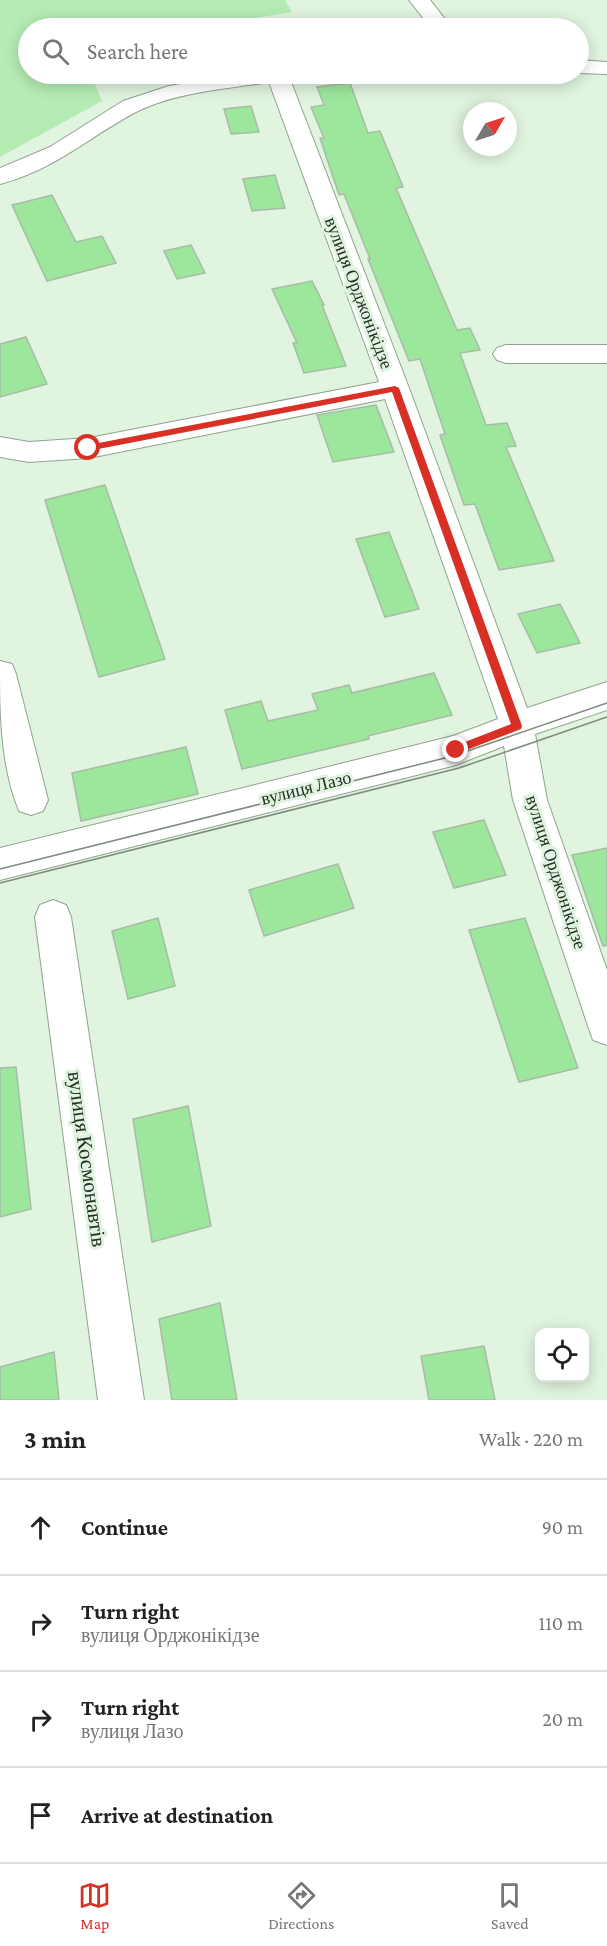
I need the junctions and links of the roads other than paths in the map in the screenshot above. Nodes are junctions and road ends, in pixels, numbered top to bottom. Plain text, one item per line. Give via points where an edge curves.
1 (419, 0) edge
2 (434, 18) edge
3 (589, 67) edge
4 (607, 68) edge
5 (220, 84) edge
6 (281, 84) edge
7 (0, 177) edge
8 (506, 354) dead end
9 (607, 354) edge
10 (395, 388) junction
11 (0, 447) edge
12 (0, 674) edge
13 (607, 696) edge
14 (517, 726) junction
15 (31, 800) dead end
16 (0, 864) edge
17 (53, 917) dead end
18 (607, 1026) edge
19 (121, 1400) edge

1 - 2 street
3 - 4 street
5 - 7 street via 169,93 131,106 58,152
6 - 10 street, вулиця Орджонікідзе
8 - 9 street
10 - 11 street via 88,448 29,452
10 - 14 street, вулиця Орджонікідзе
12 - 15 street
13 - 14 street, вулиця Лазо
14 - 16 street, вулиця Лазо via 456,750
14 - 18 street, вулиця Орджонікідзе via 530,800
17 - 19 street, вулиця Космонавтів

